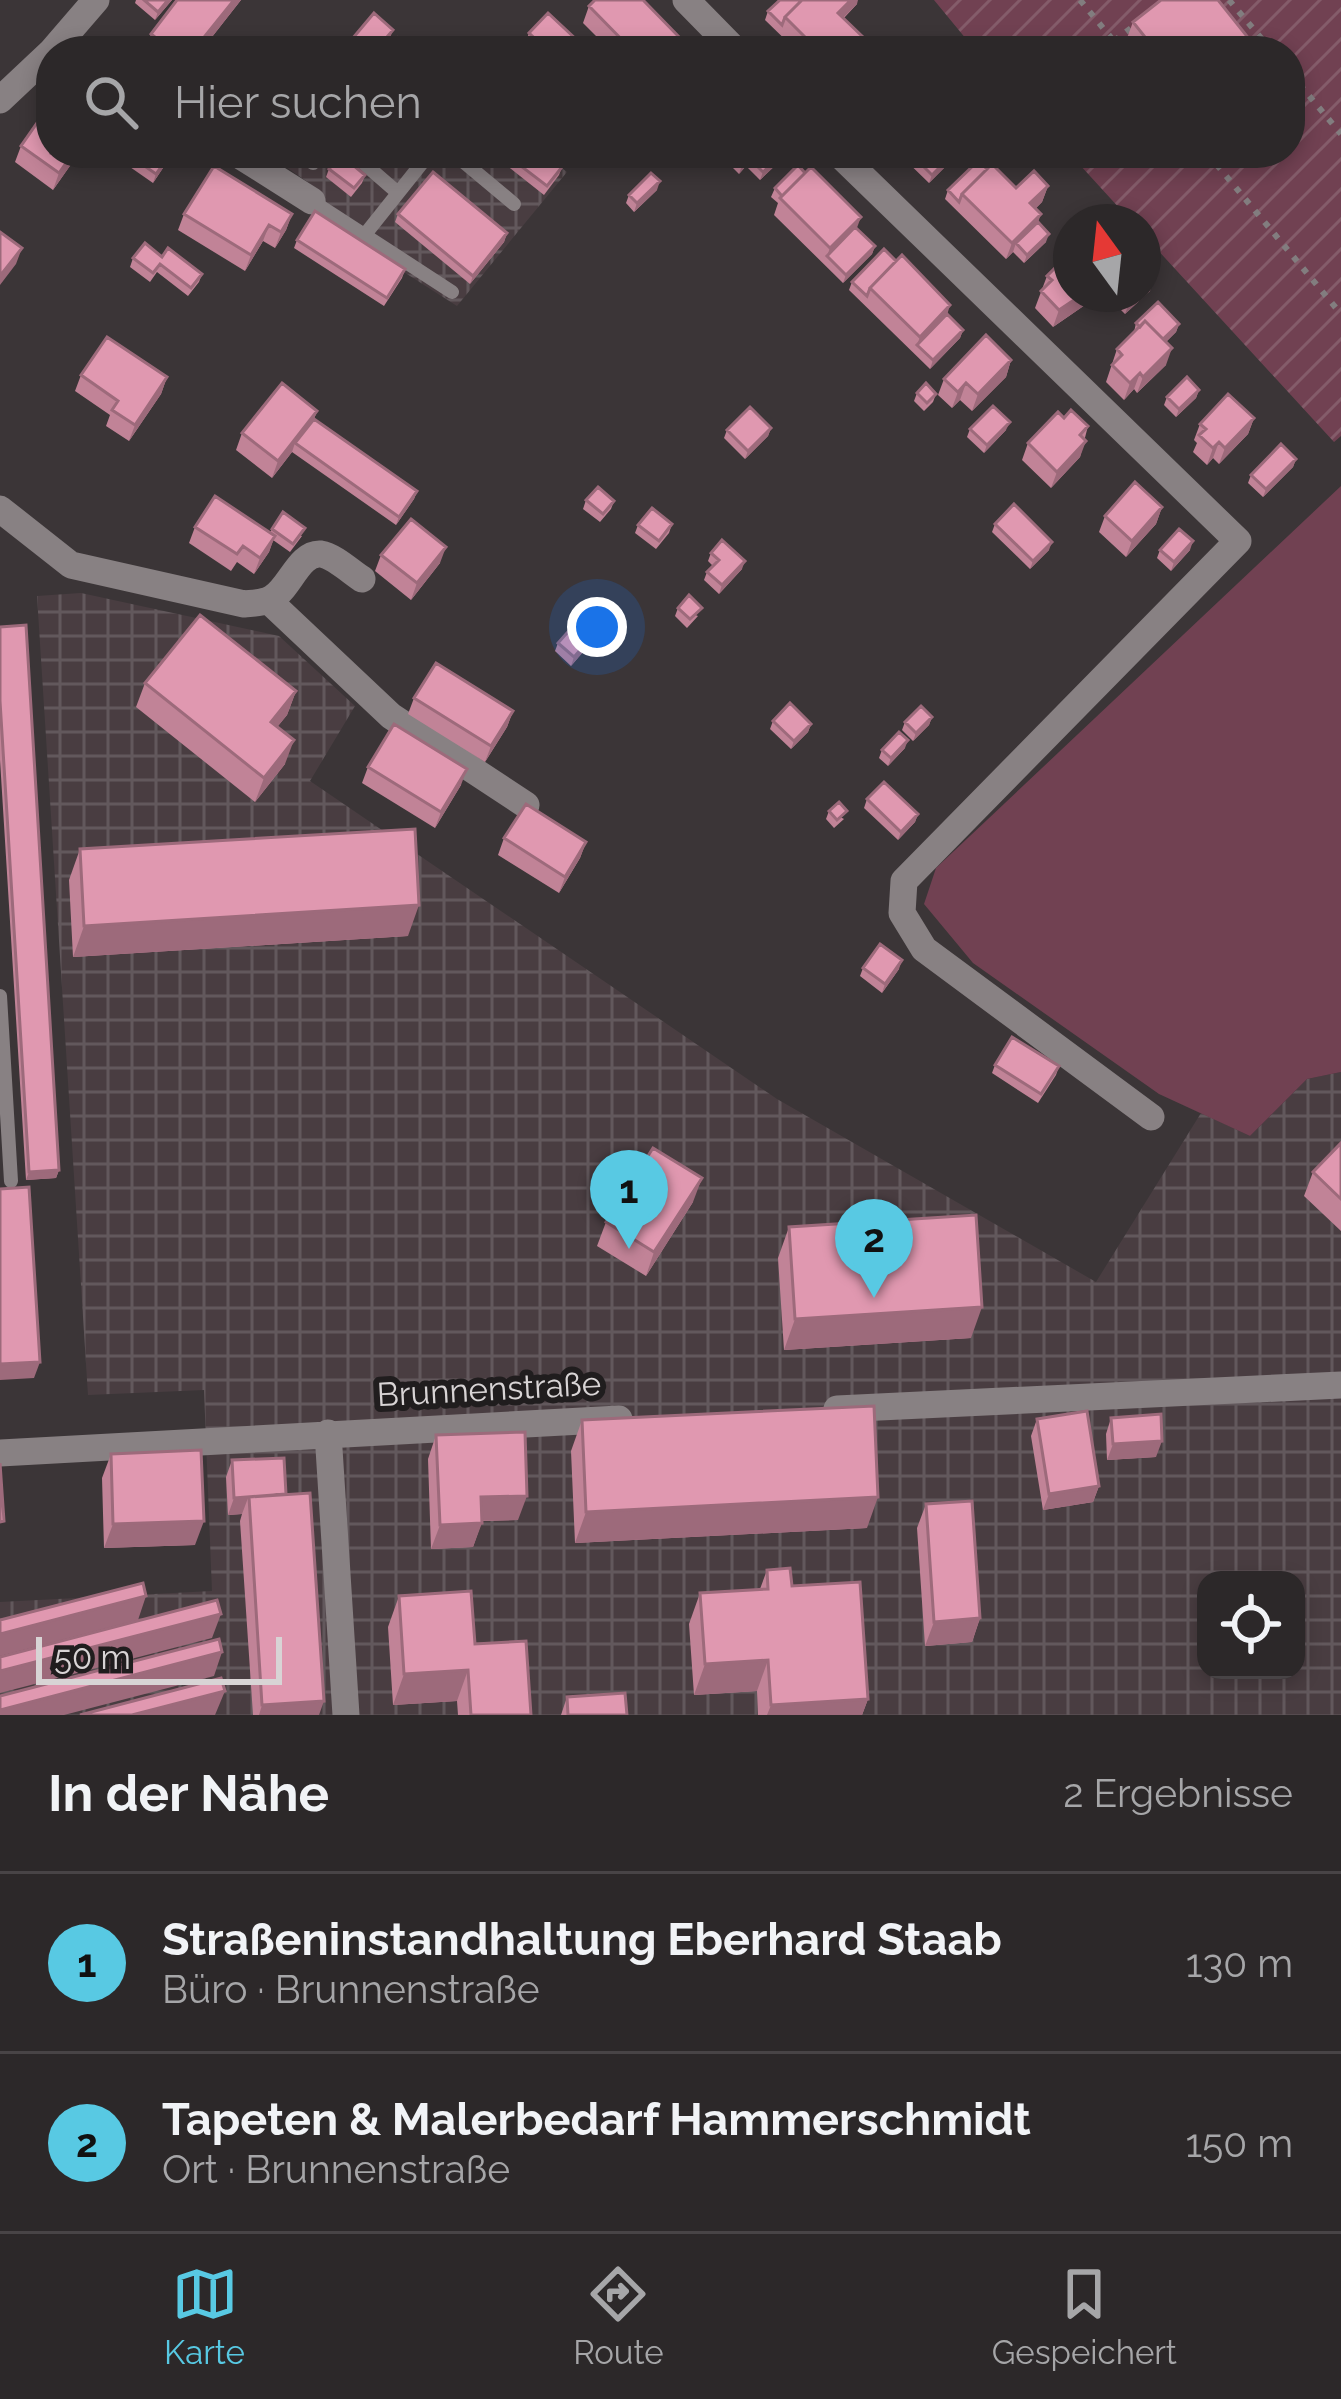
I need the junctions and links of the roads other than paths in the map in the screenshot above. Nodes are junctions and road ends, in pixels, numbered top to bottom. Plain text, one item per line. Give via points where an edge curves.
1 (96, 0) edge
2 (686, 0) edge
3 (69, 36) edge
4 (721, 36) edge
5 (36, 69) edge
6 (0, 100) edge
7 (260, 168) edge
8 (369, 168) edge
9 (418, 168) edge
10 (471, 168) edge
11 (853, 168) edge
12 (398, 193) junction
13 (312, 201) joint
14 (514, 205) dead end
15 (363, 237) junction
16 (452, 292) dead end
17 (0, 508) edge
18 (362, 579) dead end
19 (269, 601) junction
20 (526, 805) edge
21 (0, 996) edge
22 (1151, 1117) dead end
23 (11, 1181) dead end
24 (1341, 1385) edge
25 (799, 1411) edge
26 (658, 1418) edge
27 (328, 1433) junction
28 (0, 1454) edge
29 (346, 1715) edge

1 - 3 street
2 - 4 street
5 - 6 street
7 - 13 street
8 - 12 lane
9 - 12 lane
10 - 14 lane
11 - 22 street via 1238,541 904,881 902,913 924,949
12 - 15 lane
13 - 15 lane
15 - 16 lane
17 - 19 street via 71,566 244,604
18 - 19 street via 316,554
19 - 20 street via 391,716
21 - 23 lane
24 - 25 street
26 - 27 street, Brunnenstraße
27 - 28 street, Brunnenstraße
27 - 29 street

